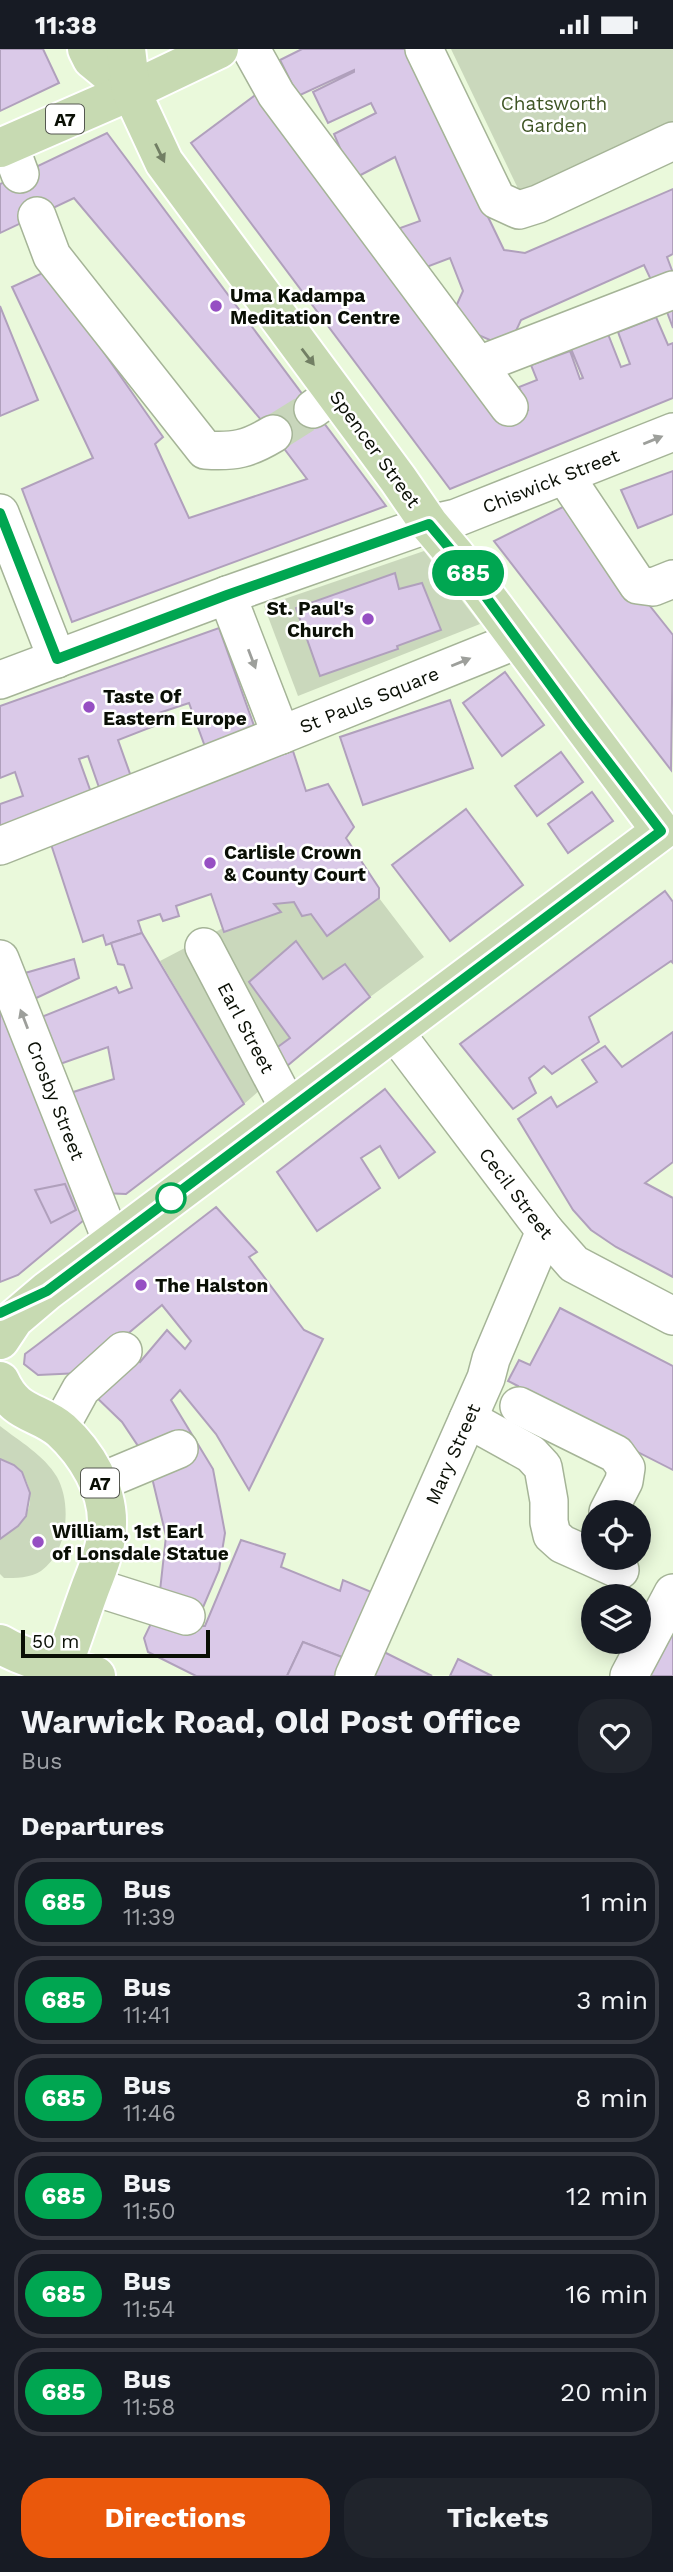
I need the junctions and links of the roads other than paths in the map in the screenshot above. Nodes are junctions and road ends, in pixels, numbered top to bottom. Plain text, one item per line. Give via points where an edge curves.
1 (87, 49) edge
2 (126, 49) edge
3 (219, 49) edge
4 (251, 49) edge
5 (424, 49) edge
6 (131, 91) junction
7 (673, 141) edge
8 (10, 156) edge
9 (37, 216) dead end
10 (673, 290) edge
11 (479, 365) junction
12 (509, 407) dead end
13 (673, 432) edge
14 (273, 434) tunnel mouth
15 (565, 476) junction
16 (0, 513) edge
17 (429, 524) junction
18 (673, 579) edge
19 (227, 595) junction
20 (517, 640) junction
21 (57, 659) junction
22 (0, 680) edge
23 (281, 735) junction
24 (669, 833) edge
25 (0, 846) edge
26 (204, 947) dead end
27 (0, 959) edge
28 (394, 1031) junction
29 (289, 1109) junction
30 (545, 1231) junction
31 (112, 1242) junction
32 (47, 1291) junction
33 (0, 1313) edge
34 (673, 1316) edge
35 (0, 1340) edge
36 (123, 1351) dead end
37 (6, 1397) edge
38 (519, 1406) dead end
39 (468, 1419) junction
40 (59, 1429) junction
41 (179, 1449) dead end
42 (100, 1482) junction
43 (614, 1500) edge
44 (581, 1551) edge
45 (626, 1570) edge
46 (91, 1586) junction
47 (672, 1595) edge
48 (186, 1616) dead end
49 (0, 1644) edge
50 (633, 1669) edge
51 (73, 1673) edge
52 (354, 1676) edge

1 - 6 main road
2 - 6 main road
3 - 6 main road
4 - 11 street via 276,94
5 - 7 street via 497,200 519,209
6 - 8 main road, A7
6 -> 17 main road, Spencer Street via 164,162 324,401
9 - 14 street via 52,255 205,450 250,448
10 - 11 street
11 - 12 street
15 -> 13 street, Chiswick Street
15 - 17 street, Chiswick Street
15 - 18 street via 638,585 653,587
16 - 21 street
17 - 19 street, Chiswick Street
17 - 20 main road, Spencer Street
19 - 21 street, Chiswick Street
19 -> 23 street, St Pauls Square
23 -> 20 street, St Pauls Square
20 - 24 main road, Spencer Street
21 - 22 street, Chiswick Street
23 - 25 street
24 - 28 main road
26 - 29 street, Earl Street
31 -> 27 street, Crosby Street
28 - 29 main road
28 - 30 street, Cecil Street
29 - 31 main road
30 - 34 street, Cecil Street via 574,1264
30 - 39 street, Mary Street
31 - 32 main road
32 - 33 main road
32 - 35 main road via 14,1319
36 - 40 street via 81,1389
37 - 40 main road, A7
38 - 43 street via 615,1454 626,1468
39 - 44 street via 531,1454 543,1467 552,1535
39 - 52 street, Mary Street
40 - 42 main road, A7
41 - 42 street
42 - 46 main road, A7 via 107,1523 102,1560
45 - 47 street
46 - 48 street
46 - 51 main road, A7
47 - 50 street
49 - 51 main road, A7

